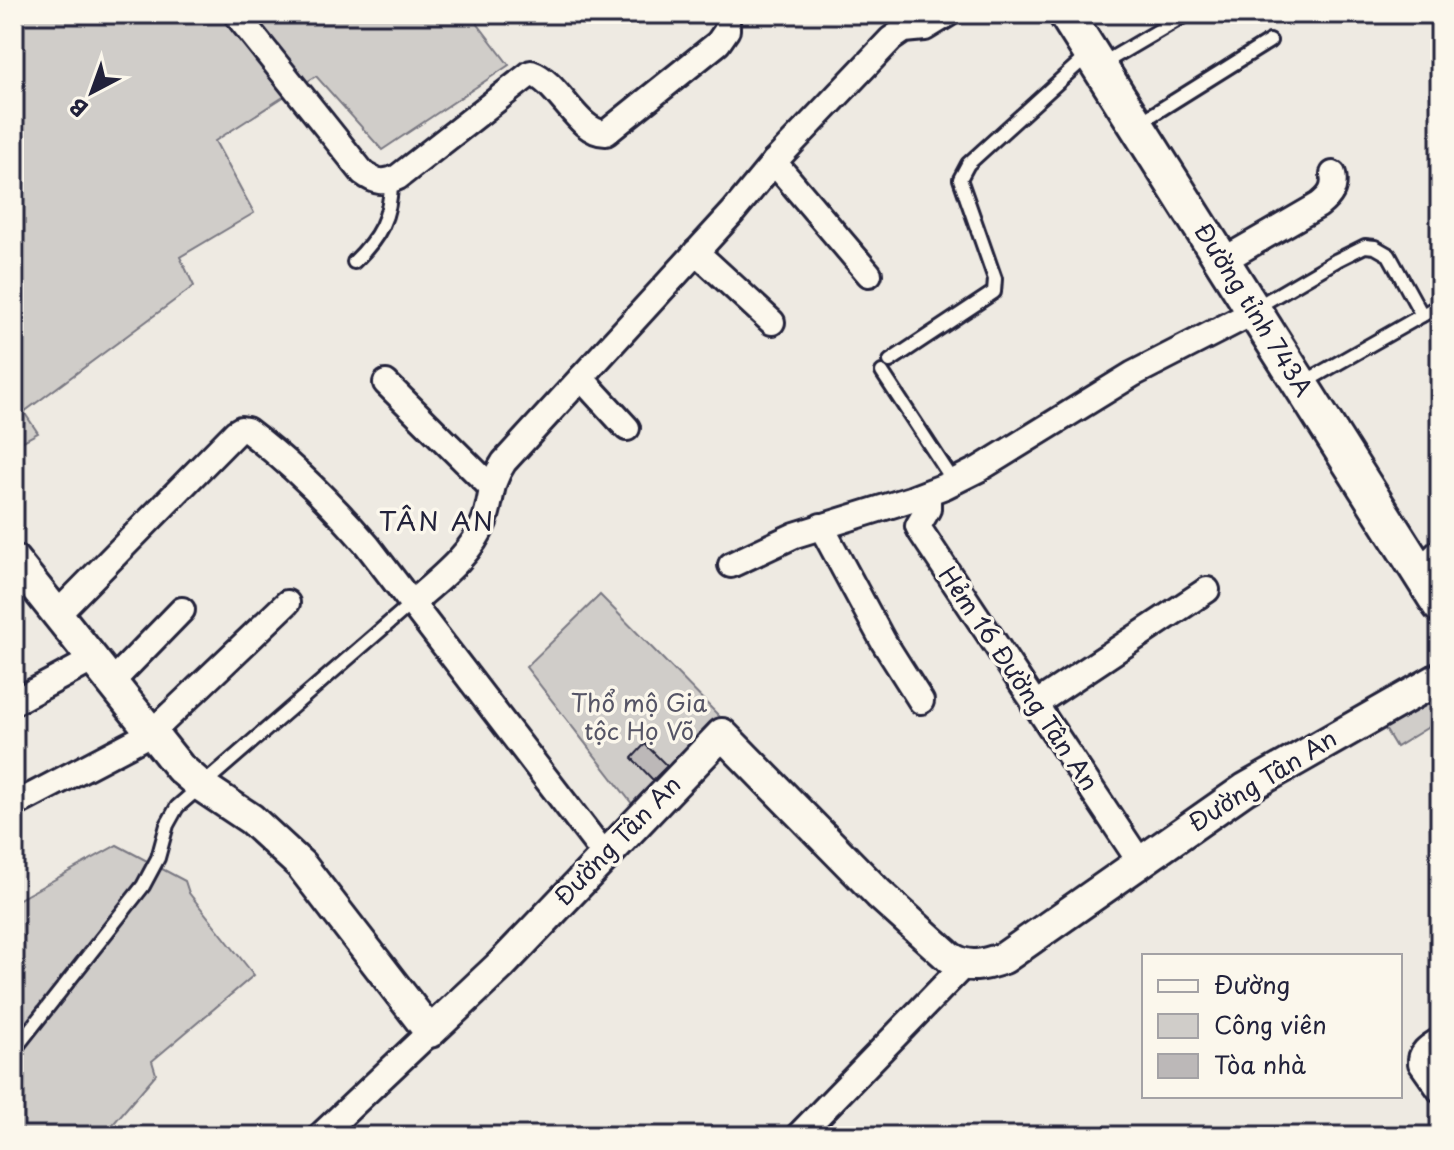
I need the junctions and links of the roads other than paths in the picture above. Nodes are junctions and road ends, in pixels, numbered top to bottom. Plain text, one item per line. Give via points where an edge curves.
1 (236, 14) edge
2 (727, 14) edge
3 (948, 14) edge
4 (1066, 14) edge
5 (1187, 14) edge
6 (1270, 41) dead end
7 (1094, 59) junction
8 (1136, 125) junction
9 (774, 162) junction
10 (1333, 174) dead end
11 (391, 181) junction
12 (696, 252) junction
13 (1222, 261) junction
14 (354, 262) dead end
15 (869, 274) dead end
16 (1440, 305) edge
17 (1253, 310) junction
18 (1422, 315) junction
19 (772, 322) dead end
20 (890, 361) dead end
21 (882, 372) dead end
22 (581, 378) junction
23 (386, 383) dead end
24 (1300, 384) junction
25 (627, 428) dead end
26 (954, 482) junction
27 (490, 486) junction
28 (928, 493) junction
29 (821, 526) junction
30 (1440, 543) edge
31 (14, 560) edge
32 (731, 565) dead end
33 (1415, 566) junction
34 (1207, 590) dead end
35 (413, 602) junction
36 (287, 603) dead end
37 (1440, 605) edge
38 (182, 610) dead end
39 (56, 615) junction
40 (101, 671) junction
41 (1440, 678) edge
42 (921, 701) dead end
43 (14, 702) edge
44 (1034, 705) junction
45 (151, 733) junction
46 (200, 785) junction
47 (14, 805) edge
48 (604, 854) junction
49 (1140, 862) junction
50 (964, 965) junction
51 (430, 1032) junction
52 (1440, 1040) edge
53 (14, 1050) edge
54 (1440, 1090) edge
55 (320, 1136) edge
56 (798, 1136) edge

1 - 11 street via 363,173 374,181
2 - 11 street via 727,30 718,43 606,133 586,125 549,83 531,73
3 - 9 street via 891,39
4 - 7 main road, Đường tỉnh 743A
5 - 7 lane
6 - 8 lane
7 - 8 main road, Đường tỉnh 743A
7 - 20 lane via 962,173 995,279 994,292
8 - 13 main road, Đường tỉnh 743A
9 - 12 street
9 - 15 street
10 - 13 street via 1335,184 1319,205
11 - 14 lane via 387,219
12 - 19 street
12 - 22 street
13 - 17 main road, Đường tỉnh 743A
16 - 18 lane
17 - 18 lane via 1365,246 1389,255
17 - 24 main road, Đường tỉnh 743A
17 - 26 street via 1133,374
18 - 24 lane
21 - 26 lane
22 - 25 street
22 - 27 street via 504,462
23 - 27 street
24 - 33 main road, Đường tỉnh 743A
26 - 28 street
27 - 35 street via 485,520 471,544
28 - 29 street
28 - 44 street, Hẻm 16 Đường Tân An via 928,509 918,526 921,532
29 - 32 street
29 - 42 street
30 - 33 lane
31 - 39 street
33 - 37 main road, Đường tỉnh 743A
34 - 44 street
35 - 39 street via 329,502 279,454 241,429
35 - 46 lane
35 - 48 street
36 - 45 street
38 - 40 street
39 - 40 street
40 - 43 street
40 - 45 street
41 - 49 street, Đường Tân An via 1245,789
44 - 49 street, Hẻm 16 Đường Tân An
45 - 46 street
45 - 47 street
46 - 51 street via 251,819 301,865
46 - 53 lane via 171,815 143,886
48 - 50 street, Đường Tân An via 722,734 907,921
48 - 51 street, Đường Tân An
49 - 50 street, Đường Tân An via 1004,958
50 - 56 street
51 - 55 street
52 - 54 street via 1421,1058

